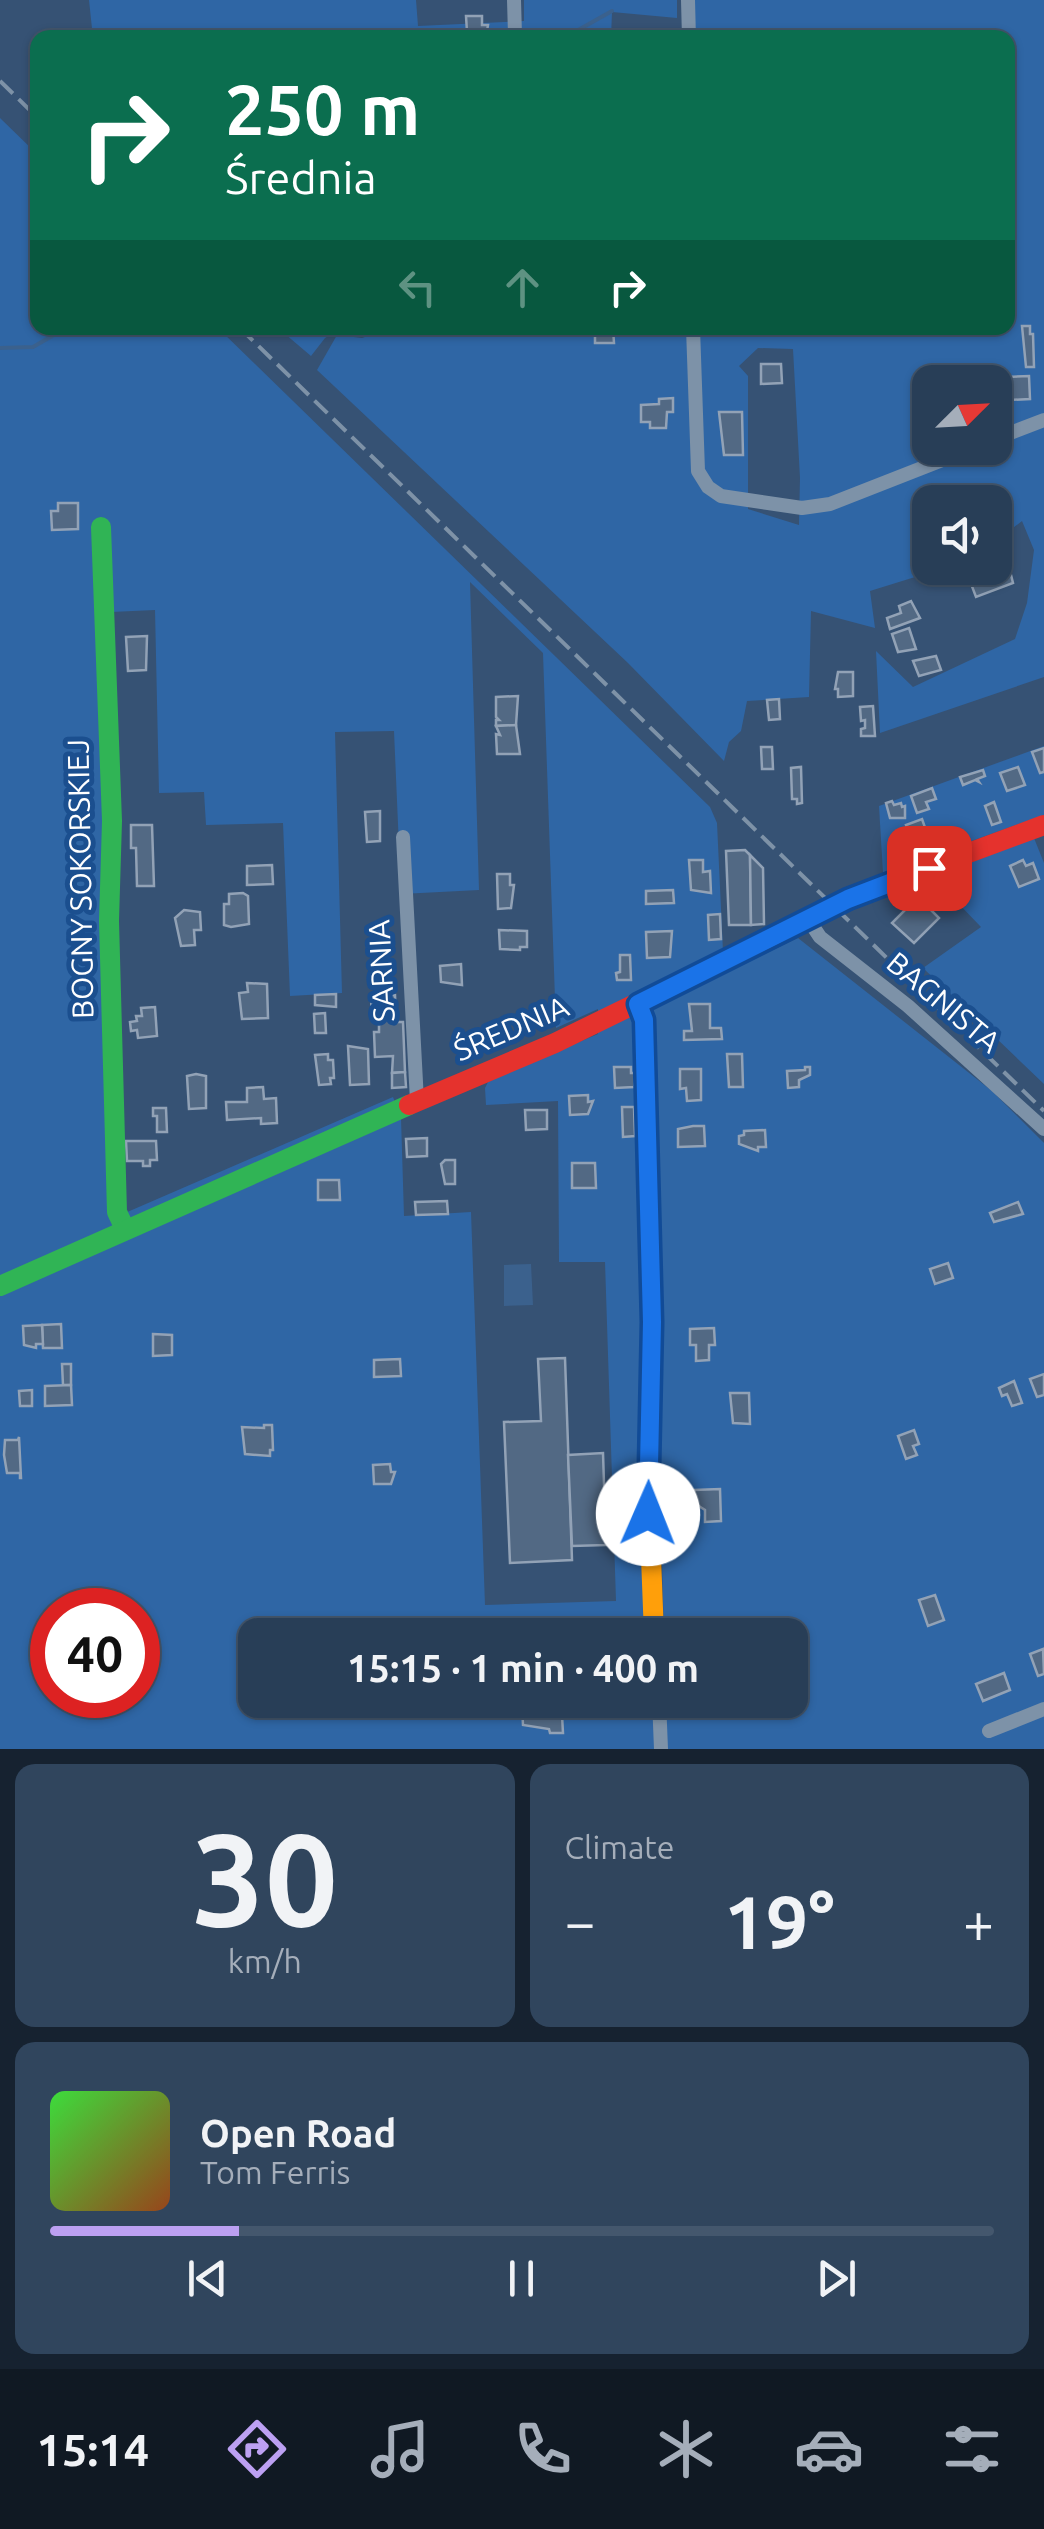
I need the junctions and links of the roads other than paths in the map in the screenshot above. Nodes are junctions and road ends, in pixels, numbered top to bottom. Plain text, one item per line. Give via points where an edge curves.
1 (514, 0) edge
2 (688, 0) edge
3 (515, 30) edge
4 (689, 30) edge
5 (693, 335) edge
6 (1044, 420) edge
7 (1012, 432) edge
8 (930, 465) edge
9 (101, 527) dead end
10 (1044, 825) edge
11 (403, 837) dead end
12 (808, 919) junction
13 (638, 1004) junction
14 (417, 1101) junction
15 (1044, 1129) edge
16 (125, 1229) junction
17 (0, 1286) edge
18 (653, 1618) edge
19 (1044, 1709) edge
20 (660, 1718) edge
21 (989, 1730) dead end
22 (661, 1749) edge

1 - 3 street
2 - 4 street
5 - 8 street via 698,471 721,496 802,508 830,504
6 - 7 street
9 - 16 street, BOGNY SOKORSKIEJ via 117,1212
10 - 12 street, ŚREDNIA via 866,890
11 - 14 street, SARNIA
12 - 13 street, ŚREDNIA
12 - 15 street, BAGNISTA via 820,937
13 - 14 street, ŚREDNIA
13 - 18 street via 645,1039 652,1322
14 - 16 street, ŚREDNIA
16 - 17 street, ŚREDNIA
19 - 21 street
20 - 22 street

